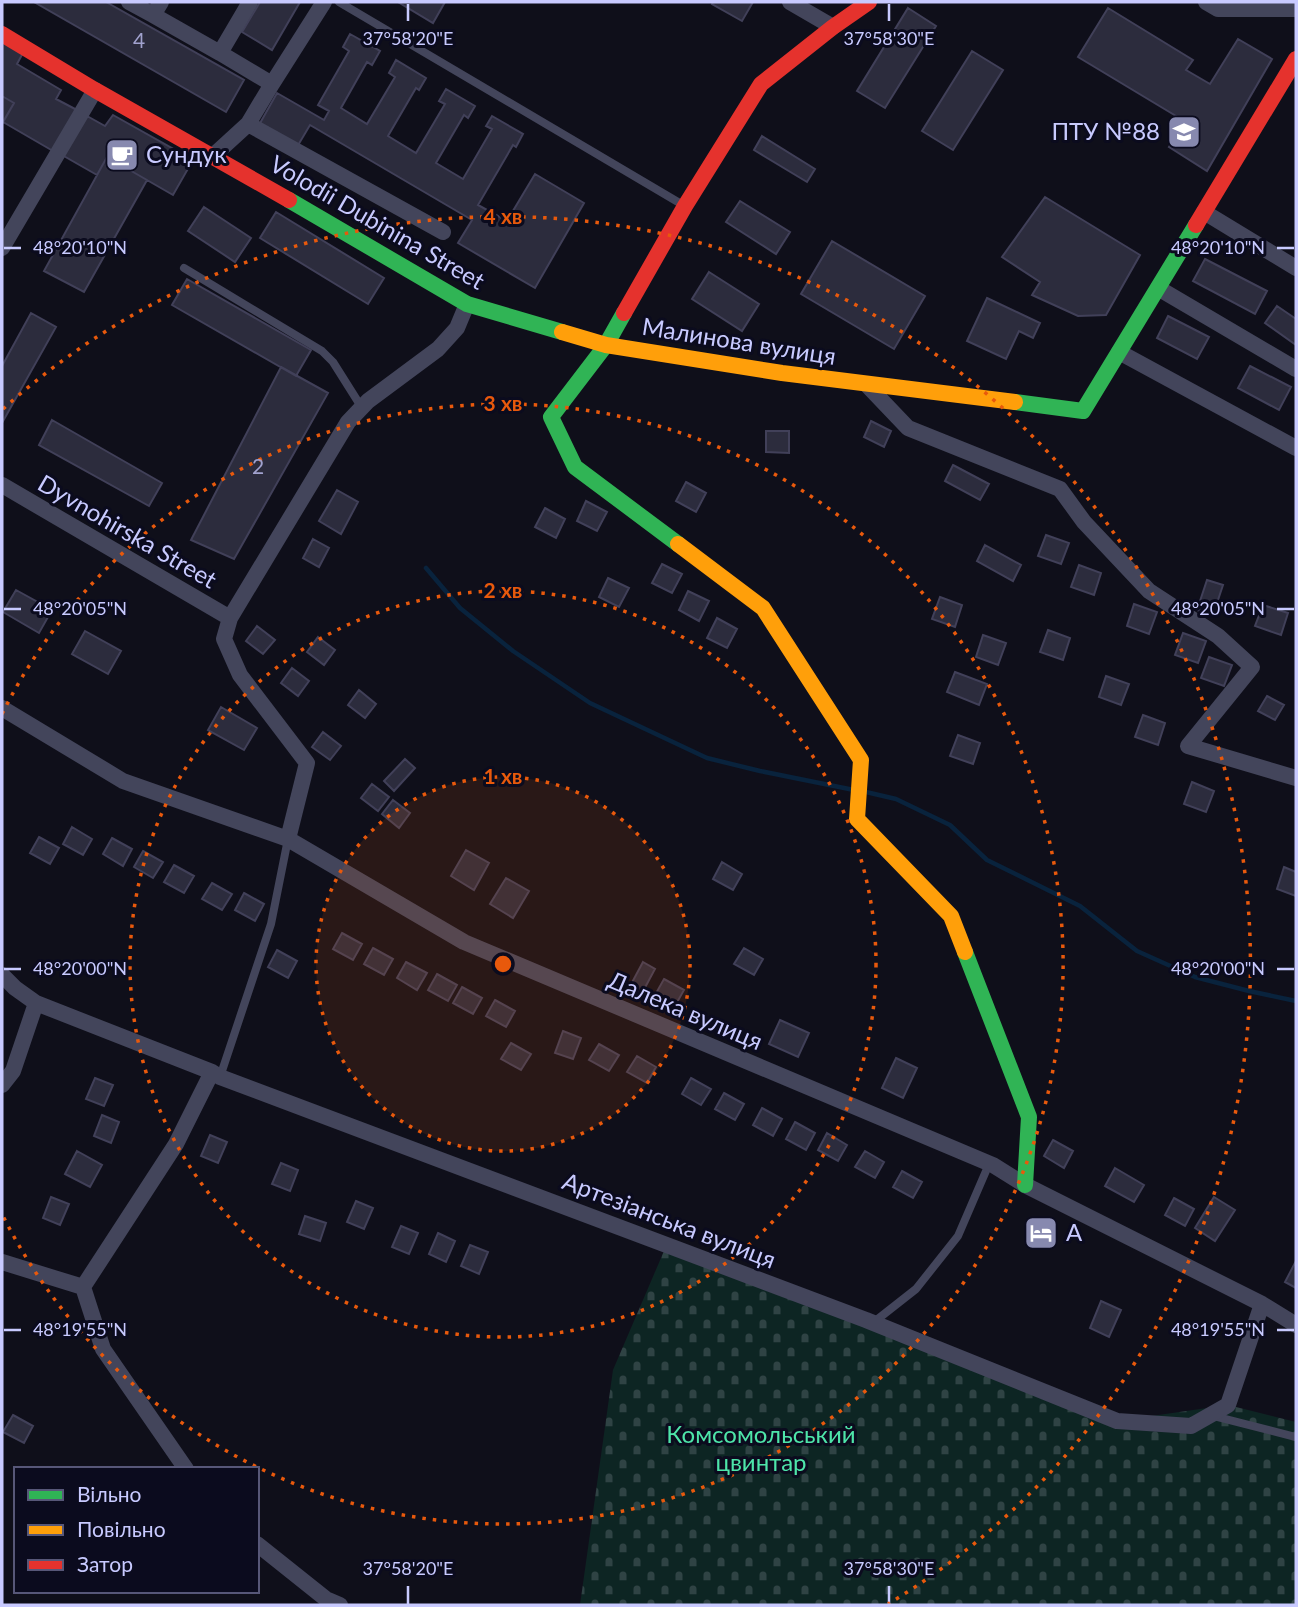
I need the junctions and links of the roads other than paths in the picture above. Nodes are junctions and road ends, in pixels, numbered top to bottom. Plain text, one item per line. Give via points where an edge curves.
1 (129, 2) edge
2 (250, 2) edge
3 (324, 2) edge
4 (339, 2) edge
5 (790, 2) edge
6 (869, 2) edge
7 (1206, 2) edge
8 (157, 8) edge
9 (1296, 9) edge
10 (833, 27) junction
11 (2, 34) edge
12 (220, 53) junction
13 (1294, 70) edge
14 (272, 84) junction
15 (95, 90) junction
16 (248, 124) junction
17 (214, 156) junction
18 (685, 206) junction
19 (1203, 212) junction
20 (443, 232) dead end
21 (2, 248) edge
22 (184, 268) dead end
23 (1296, 268) edge
24 (1158, 288) junction
25 (467, 304) junction
26 (606, 345) junction
27 (1119, 352) junction
28 (1296, 369) edge
29 (866, 384) junction
30 (362, 408) junction
31 (1296, 448) edge
32 (2, 485) edge
33 (230, 618) junction
34 (2, 708) edge
35 (1296, 778) edge
36 (288, 839) junction
37 (2, 975) edge
38 (36, 1003) junction
39 (216, 1074) junction
40 (2, 1085) edge
41 (989, 1164) junction
42 (1026, 1185) junction
43 (2, 1262) edge
44 (83, 1287) junction
45 (1262, 1304) junction
46 (872, 1323) junction
47 (1296, 1325) edge
48 (1211, 1415) junction
49 (1296, 1437) edge
50 (185, 1467) edge
51 (259, 1546) edge
52 (340, 1605) edge

1 - 8 street
2 - 12 street
3 - 14 street
4 - 18 lane
5 - 10 street
6 - 10 street
7 - 9 street via 1218,9
8 - 12 street
10 - 18 street via 761,84
11 - 15 street, Volodii Dubinina Street
12 - 14 street
13 - 19 street, Малинова вулиця
14 - 16 street
15 - 17 street, Volodii Dubinina Street
15 - 21 street
16 - 17 street
16 - 20 street
17 - 25 street, Volodii Dubinina Street
18 - 26 street
19 - 23 street
19 - 24 street, Малинова вулиця
22 - 30 lane via 322,351
24 - 27 street, Малинова вулиця
24 - 28 street
25 - 26 street, Volodii Dubinina Street
25 - 30 street via 457,328 438,349
26 - 29 street, Малинова вулиця
26 - 42 street via 551,416 575,467 763,608 861,760 857,819 951,916 1029,1117
27 - 29 street, Малинова вулиця via 1083,411
27 - 31 street
29 - 35 street, Малинова вулиця via 908,428 1060,489 1084,522 1149,591 1218,636 1252,667 1188,746
30 - 33 street via 348,422
32 - 33 street, Dyvnohirska Street
33 - 36 street via 223,639 240,675 307,763
34 - 36 street, Далека вулиця via 123,781
36 - 39 lane via 271,925
36 - 41 street, Далека вулиця via 464,942
37 - 38 street, Артезіанська вулиця
38 - 39 street, Артезіанська вулиця
38 - 40 street via 13,1071
39 - 44 street
39 - 46 street, Артезіанська вулиця
41 - 42 street, Далека вулиця
41 - 46 lane via 958,1236 916,1289
42 - 45 street, Далека вулиця
43 - 44 street
44 - 50 street via 103,1349
45 - 47 street, Далека вулиця
45 - 48 street via 1228,1405
46 - 48 street, Артезіанська вулиця via 1117,1421 1191,1426
48 - 49 lane
51 - 52 street

